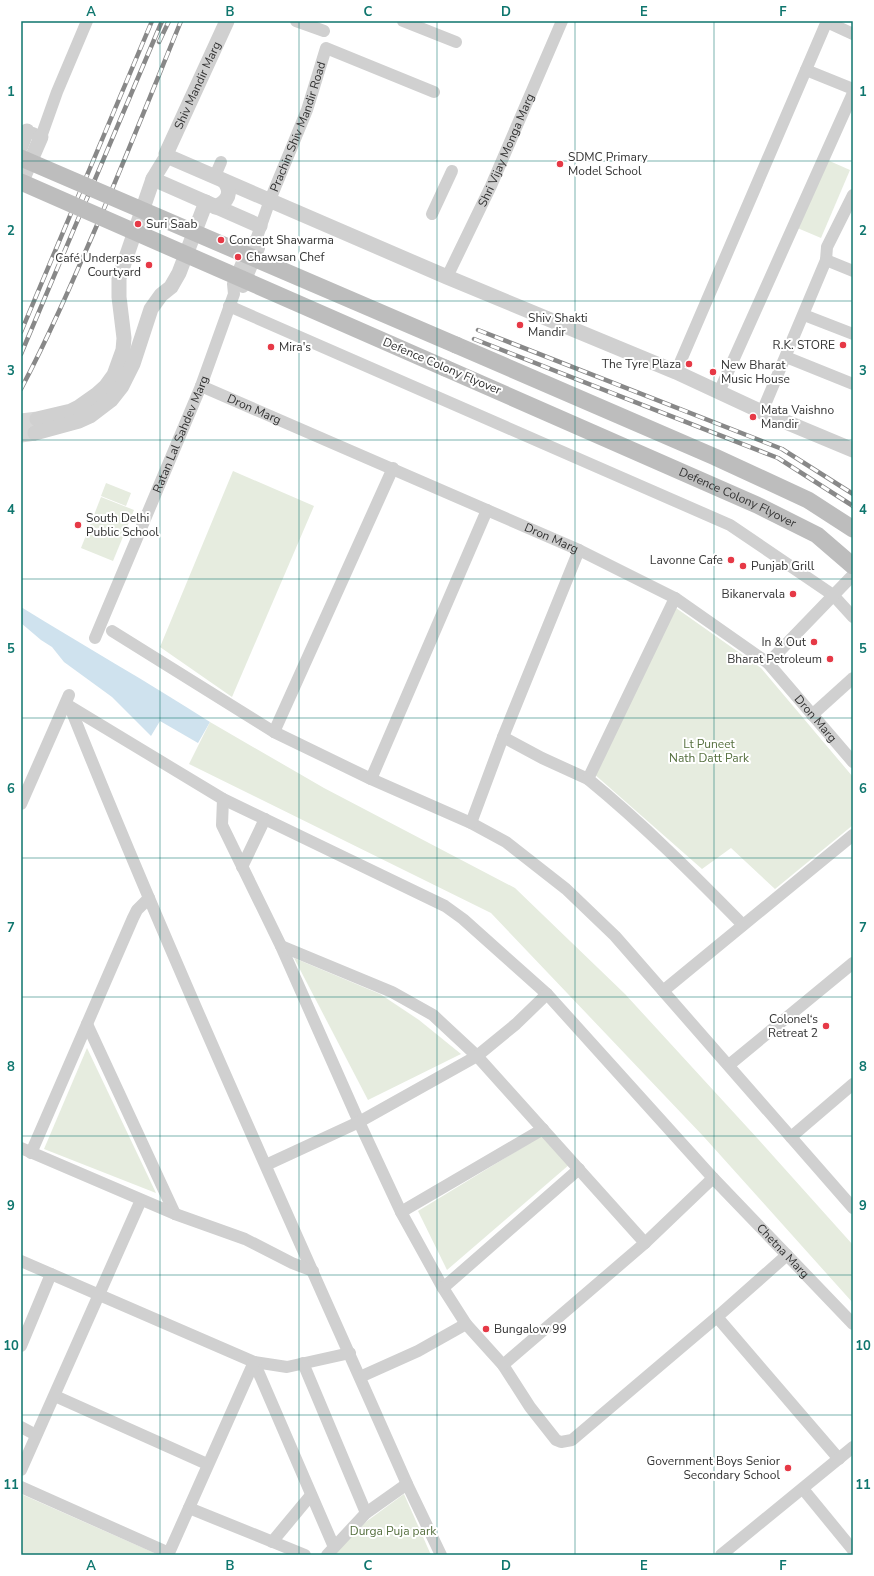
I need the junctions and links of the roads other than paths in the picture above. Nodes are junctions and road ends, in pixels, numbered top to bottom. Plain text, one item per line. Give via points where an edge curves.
1 (87, 21) edge
2 (227, 21) edge
3 (296, 21) edge
4 (403, 21) edge
5 (562, 21) edge
6 (827, 22) edge
7 (325, 26) edge
8 (853, 34) edge
9 (456, 42) dead end
10 (326, 48) junction
11 (806, 70) junction
12 (853, 89) edge
13 (434, 92) dead end
14 (853, 93) edge
15 (24, 129) edge
16 (41, 137) junction
17 (21, 146) edge
18 (167, 152) junction
19 (21, 158) edge
20 (221, 162) dead end
21 (452, 171) dead end
22 (220, 178) junction
23 (153, 179) junction
24 (21, 182) edge
25 (853, 195) edge
26 (270, 200) junction
27 (211, 204) junction
28 (432, 214) dead end
29 (849, 214) edge
30 (260, 226) junction
31 (826, 260) junction
32 (853, 271) edge
33 (447, 277) junction
34 (229, 306) junction
35 (804, 315) junction
36 (853, 334) edge
37 (786, 357) junction
38 (676, 372) junction
39 (853, 384) edge
40 (201, 386) junction
41 (719, 392) junction
42 (762, 412) junction
43 (853, 450) edge
44 (393, 468) junction
45 (487, 510) junction
46 (853, 529) edge
47 (579, 550) junction
48 (847, 561) edge
49 (853, 575) edge
50 (833, 595) junction
51 (675, 598) junction
52 (853, 617) edge
53 (112, 631) dead end
54 (95, 638) dead end
55 (768, 663) junction
56 (853, 679) edge
57 (69, 702) junction
58 (812, 715) junction
59 (274, 732) junction
60 (503, 738) junction
61 (853, 762) edge
62 (371, 779) junction
63 (588, 779) junction
64 (223, 799) junction
65 (21, 804) edge
66 (265, 819) junction
67 (471, 823) junction
68 (853, 835) edge
69 (242, 867) junction
70 (149, 898) junction
71 (743, 925) junction
72 (281, 946) junction
73 (853, 963) edge
74 (663, 990) junction
75 (546, 994) junction
76 (87, 1024) junction
77 (477, 1056) junction
78 (730, 1066) junction
79 (853, 1084) edge
80 (359, 1122) junction
81 (543, 1129) junction
82 (791, 1137) junction
83 (26, 1151) edge
84 (266, 1165) junction
85 (579, 1169) junction
86 (714, 1178) junction
87 (141, 1200) junction
88 (853, 1208) edge
89 (401, 1212) junction
90 (175, 1214) junction
91 (645, 1243) junction
92 (787, 1255) junction
93 (21, 1261) edge
94 (313, 1271) junction
95 (52, 1274) junction
96 (443, 1288) junction
97 (99, 1295) junction
98 (717, 1317) junction
99 (466, 1324) junction
100 (853, 1324) edge
101 (21, 1346) edge
102 (350, 1353) junction
103 (254, 1362) junction
104 (303, 1363) junction
105 (503, 1365) junction
106 (360, 1377) junction
107 (55, 1396) junction
108 (21, 1427) edge
109 (36, 1436) junction
110 (853, 1447) edge
111 (838, 1459) junction
112 (207, 1464) junction
113 (21, 1470) edge
114 (407, 1484) junction
115 (21, 1487) edge
116 (803, 1489) junction
117 (311, 1495) junction
118 (189, 1508) junction
119 (366, 1513) junction
120 (272, 1542) junction
121 (853, 1550) edge
122 (330, 1551) edge
123 (168, 1554) edge
124 (305, 1555) edge
125 (441, 1555) edge
126 (721, 1555) edge

1 - 16 street
2 - 18 street, Shiv Mandir Marg
3 - 7 street
4 - 9 street
5 - 33 street, Shri Vijay Monga Marg
6 - 8 street
6 - 11 street
7 - 10 street
10 - 13 street, Prachin Shiv Mandir Road
10 - 26 street, Prachin Shiv Mandir Road via 307,110
11 - 12 street
11 - 38 street
14 - 41 street
15 - 16 street
15 - 17 street
16 - 24 street
18 - 22 street, Prachin Shiv Mandir Road
18 - 23 street, Shiv Mandir Marg
19 - 46 main road, Defence Colony Flyover, bridge via 715,457 808,500
20 - 22 street
21 - 28 street
22 - 26 street, Prachin Shiv Mandir Road
22 - 27 street via 229,187 229,193 224,202
23 - 27 street
23 - 27 street, Shiv Mandir Marg via 119,278 124,338 123,350 114,375 87,403 36,426 79,421 111,400 134,364 151,309 161,295 171,287
24 - 48 main road, Defence Colony Flyover, bridge via 757,505 818,535
25 - 29 street
26 - 30 street, Ratan Lal Sahdev Marg
26 - 33 street
27 - 30 street
29 - 31 street via 827,247
30 - 34 street, Ratan Lal Sahdev Marg via 256,240 249,245 233,284 234,294
31 - 32 street
31 - 35 street
33 - 38 street
34 - 40 street, Ratan Lal Sahdev Marg
34 - 50 street via 730,525
35 - 36 street
35 - 37 street
37 - 39 street
37 - 42 street
38 - 41 street
40 - 44 street, Dron Marg
40 - 54 street, Ratan Lal Sahdev Marg
41 - 42 street
42 - 43 street
44 - 45 street, Dron Marg
44 - 59 street
45 - 47 street, Dron Marg
45 - 62 street
47 - 51 street, Dron Marg
47 - 60 street
49 - 50 street
50 - 52 street
50 - 55 street
51 - 55 street, Dron Marg
51 - 63 street
53 - 59 street
55 - 58 street, Dron Marg
56 - 58 street
57 - 64 street, Chetna Marg
57 - 65 street
57 - 70 street
58 - 61 street, Dron Marg
59 - 62 street
60 - 63 street
60 - 67 street
62 - 67 street
63 - 71 street via 678,859
64 - 66 street, Chetna Marg
64 - 69 street via 222,825
66 - 69 street
66 - 75 street, Chetna Marg via 445,906 463,919
67 - 74 street via 506,842 566,890 615,936
68 - 71 street
69 - 72 street
70 - 76 street via 133,918
70 - 84 street
71 - 74 street
72 - 77 street via 392,992 433,1015
72 - 80 street
73 - 78 street
74 - 78 street
75 - 77 street via 516,1024
75 - 86 street, Chetna Marg
76 - 83 street
76 - 90 street
77 - 80 street
77 - 81 street
78 - 82 street via 766,1100
79 - 82 street
80 - 84 street
80 - 89 street
81 - 85 street
81 - 89 street
82 - 88 street
83 - 87 street
84 - 94 street
85 - 91 street
85 - 96 street
86 - 91 street
86 - 92 street, Chetna Marg
87 - 90 street
87 - 97 street
89 - 96 street
90 - 94 street via 245,1239
91 - 105 street
92 - 98 street
92 - 100 street, Chetna Marg
93 - 95 street
94 - 102 street
95 - 97 street
95 - 101 street
96 - 99 street
97 - 103 street
97 - 107 street
98 - 105 street via 572,1440 556,1440 530,1407
98 - 111 street
99 - 105 street
99 - 106 street via 418,1351
102 - 104 street
102 - 106 street
103 - 104 street via 287,1367
103 - 112 street
103 - 117 street
104 - 119 street
106 - 114 street
107 - 109 street
107 - 112 street
108 - 109 street
109 - 113 street
110 - 111 street
111 - 116 street
112 - 118 street
114 - 119 street
114 - 125 street
115 - 123 street
116 - 121 street
116 - 126 street
117 - 120 street
117 - 122 street
118 - 120 street
118 - 123 street
119 - 122 street
120 - 124 street

